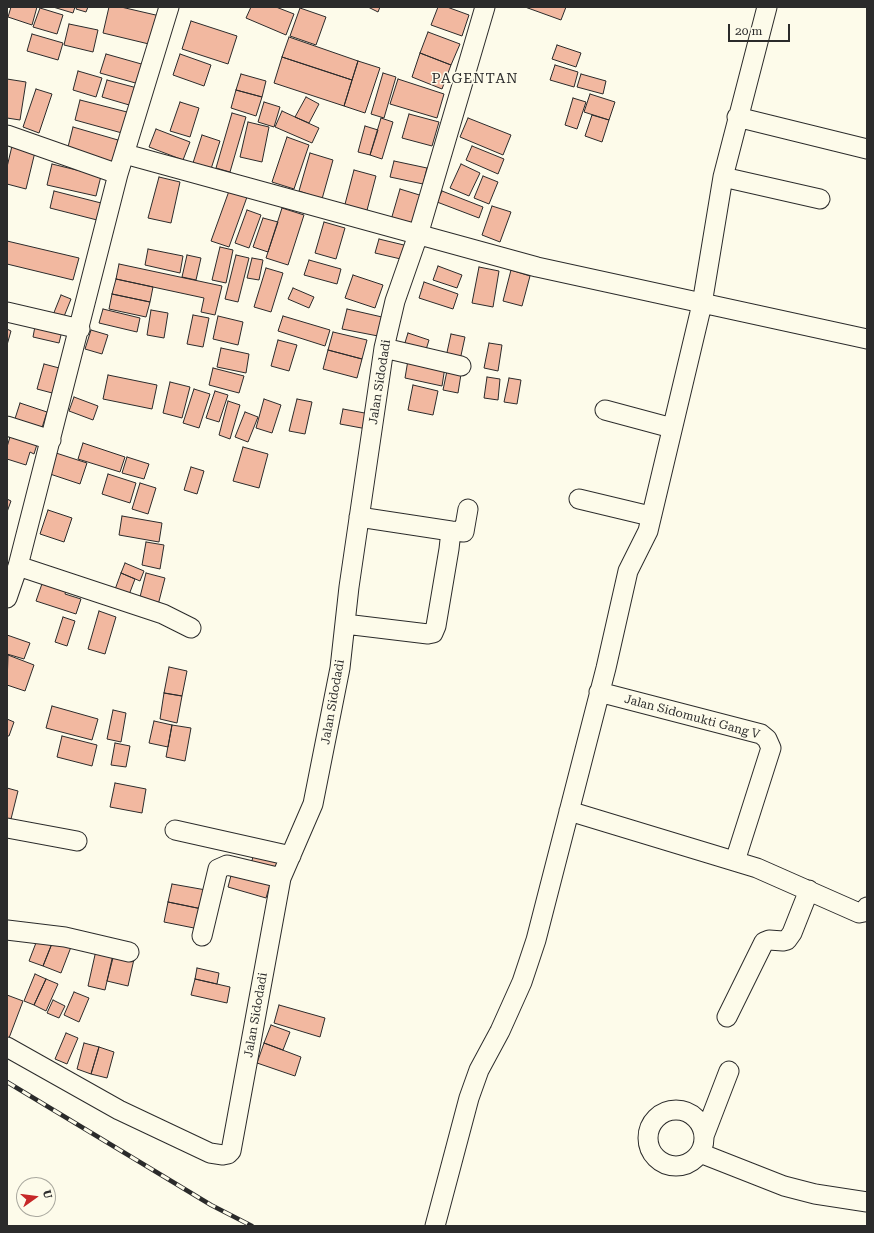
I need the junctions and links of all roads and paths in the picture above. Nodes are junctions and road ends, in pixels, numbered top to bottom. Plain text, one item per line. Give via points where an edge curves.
1 (169, 7) edge
2 (485, 7) edge
3 (767, 7) edge
4 (737, 117) junction
5 (7, 135) edge
6 (867, 149) edge
7 (125, 154) junction
8 (118, 174) junction
9 (723, 177) junction
10 (820, 199) dead end
11 (418, 235) junction
12 (702, 304) junction
13 (7, 312) edge
14 (80, 329) junction
15 (867, 338) edge
16 (384, 348) junction
17 (461, 366) dead end
18 (605, 410) dead end
19 (7, 426) edge
20 (672, 428) junction
21 (51, 440) junction
22 (579, 499) dead end
23 (468, 509) dead end
24 (650, 516) junction
25 (359, 517) junction
26 (451, 531) junction
27 (18, 566) junction
28 (7, 598) edge
29 (345, 624) junction
30 (191, 628) dead end
31 (599, 692) junction
32 (569, 811) junction
33 (7, 828) edge
34 (175, 830) dead end
35 (77, 841) dead end
36 (291, 856) junction
37 (735, 861) junction
38 (281, 878) junction
39 (810, 890) junction
40 (867, 907) edge
41 (7, 930) edge
42 (202, 936) dead end
43 (129, 952) dead end
44 (727, 1016) dead end
45 (7, 1047) edge
46 (729, 1071) dead end
47 (867, 1202) edge
48 (436, 1226) edge

1 - 7 street
2 - 11 street, Jalan Sidodadi
3 - 4 street
4 - 6 street
4 - 9 street
5 - 8 street
7 - 8 street
7 - 11 street
8 - 14 street
9 - 10 street
9 - 12 street
11 - 12 street via 536,267
11 - 16 street, Jalan Sidodadi via 395,301
12 - 15 street
12 - 20 street
13 - 14 street
14 - 21 street
16 - 17 street
16 - 25 street, Jalan Sidodadi
18 - 20 street
19 - 21 street
20 - 24 street
21 - 27 street
22 - 24 street
23 - 26 street via 464,532
24 - 31 street via 648,531 628,571
25 - 26 street
25 - 29 street, Jalan Sidodadi
26 - 29 street via 433,633
27 - 28 street
27 - 30 street via 163,614
29 - 36 street, Jalan Sidodadi via 340,668 313,804
31 - 32 street
31 - 37 street, Jalan Sidomukti Gang V via 761,734 767,738 771,748
32 - 37 street
32 - 48 street via 536,940 518,989 500,1031 479,1070 469,1098
33 - 35 street
34 - 36 street
36 - 38 street, Jalan Sidodadi
37 - 39 street
38 - 42 street via 227,866 218,868
38 - 45 street, Jalan Sidodadi via 233,1143 228,1154 210,1153 119,1110
39 - 40 street via 858,913 864,912
39 - 44 street via 787,940 764,942
41 - 43 street via 65,937
46 - 47 street via 702,1144 784,1186

